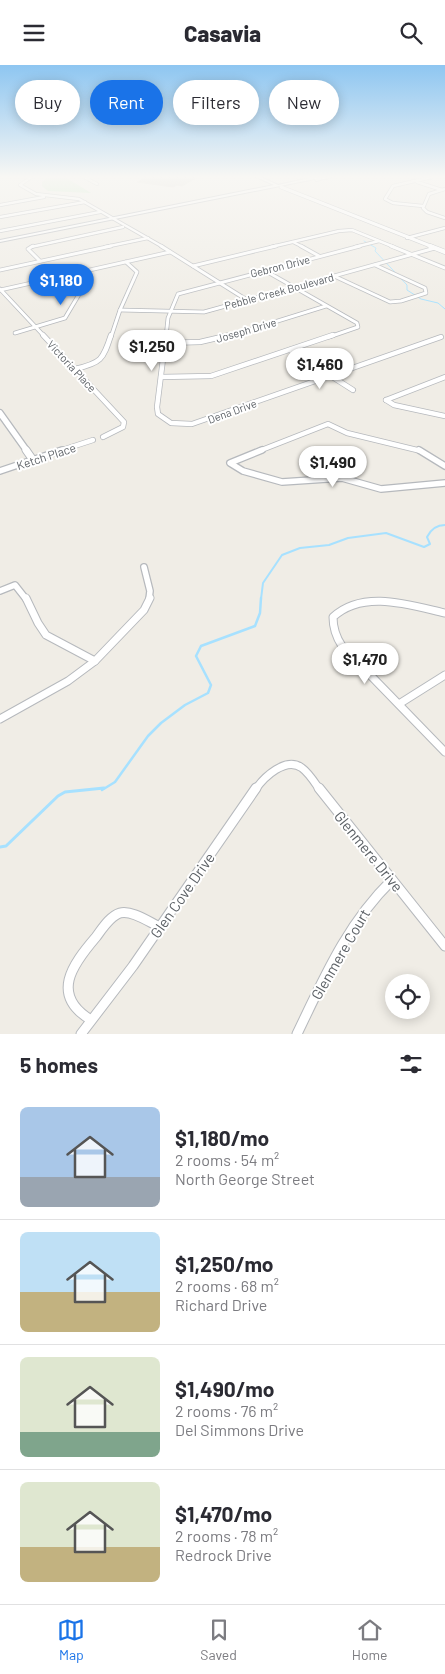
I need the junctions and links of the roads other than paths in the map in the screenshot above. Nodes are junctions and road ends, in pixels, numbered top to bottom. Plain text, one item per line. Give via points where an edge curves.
1 (46, 222) edge
2 (96, 222) edge
3 (116, 222) edge
4 (118, 222) edge
5 (370, 222) edge
6 (374, 222) edge
7 (122, 227) junction
8 (445, 228) edge
9 (0, 231) edge
10 (135, 231) junction
11 (412, 237) junction
12 (148, 238) junction
13 (406, 238) junction
14 (0, 241) edge
15 (379, 241) junction
16 (293, 242) junction
17 (435, 248) junction
18 (170, 252) junction
19 (445, 252) edge
20 (412, 255) junction
21 (320, 256) junction
22 (40, 261) junction
23 (126, 262) junction
24 (375, 265) junction
25 (193, 266) junction
26 (445, 268) edge
27 (0, 270) edge
28 (264, 270) junction
29 (78, 272) junction
30 (334, 276) junction
31 (218, 282) junction
32 (292, 287) junction
33 (0, 290) edge
34 (247, 300) junction
35 (326, 307) junction
36 (120, 311) junction
37 (172, 312) junction
38 (36, 328) junction
39 (14, 333) dead end
40 (441, 337) dead end
41 (165, 343) junction
42 (290, 350) junction
43 (75, 369) junction
44 (331, 376) junction
45 (161, 377) junction
46 (445, 377) edge
47 (353, 390) dead end
48 (0, 413) edge
49 (445, 416) edge
50 (103, 437) dead end
51 (93, 440) dead end
52 (33, 460) junction
53 (445, 467) edge
54 (0, 471) edge
55 (445, 483) edge
56 (144, 567) dead end
57 (0, 591) edge
58 (445, 613) edge
59 (95, 661) junction
60 (445, 675) edge
61 (399, 704) junction
62 (0, 719) edge
63 (445, 752) edge
64 (289, 764) joint
65 (392, 880) junction
66 (160, 927) junction
67 (445, 946) edge
68 (91, 1020) junction
69 (81, 1034) edge
70 (297, 1034) edge

1 - 9 street
2 - 14 main road
3 - 7 street
4 - 10 street
5 - 13 street
6 - 11 street
7 - 10 street
7 - 22 street via 28,249
8 - 11 street
10 - 12 street
11 - 13 street
11 - 17 street
12 - 18 street
12 - 22 street
13 - 17 street
15 - 16 street via 352,230
15 - 20 street
15 - 21 street, Gebron Drive
16 - 21 street
16 - 25 street
17 - 19 street
17 - 20 street, Pebble Creek Boulevard
18 - 23 street
18 - 25 street
20 - 24 street, Pebble Creek Boulevard
20 - 26 street
21 - 28 street, Gebron Drive
22 - 27 street
23 - 29 street
23 - 36 street via 138,271
24 - 30 street, Pebble Creek Boulevard
24 - 30 street via 427,291 395,302 378,298
25 - 31 street
28 - 31 street, Gebron Drive
28 - 32 street
29 - 33 street
29 - 38 street via 86,281 65,318
30 - 32 street, Pebble Creek Boulevard
31 - 34 street
31 - 37 street, Gebron Drive via 182,291 176,296
32 - 34 street, Pebble Creek Boulevard
32 - 35 street
33 - 38 street, Victoria Place
34 - 37 street, Pebble Creek Boulevard via 204,312
35 - 41 street, Joseph Drive via 213,340
35 - 42 street via 357,323 358,327
36 - 37 street, Pebble Creek Boulevard
36 - 43 street via 104,357 95,364
37 - 41 street via 168,318
38 - 39 street
38 - 43 street, Victoria Place
40 - 44 street, Dena Drive
41 - 45 street
42 - 44 street
42 - 45 street via 211,375
43 - 50 street, Victoria Place via 124,422 120,430
44 - 45 street, Dena Drive via 192,425 171,423 158,414
44 - 47 street
46 - 49 street via 386,400 394,405
48 - 52 street
51 - 52 street, Ketch Place
52 - 54 street, Ketch Place
53 - 55 street via 419,450 347,433 328,424 230,463 243,471 282,482 342,478 391,489
56 - 59 street via 150,591 144,610
57 - 59 street via 15,585 24,593 46,635
58 - 61 street via 376,602 352,604 333,617 334,635 342,646
59 - 62 street via 68,681
60 - 61 street
61 - 63 street
64 - 65 street, Glenmere Drive via 303,768
64 - 66 street, Glen Cove Drive via 279,767 259,784
65 - 67 street, Glenmere Drive
65 - 70 street, Glenmere Court via 368,905 351,930
66 - 68 street, Glen Cove Drive
66 - 68 street via 127,912 119,913 111,918 73,967 67,981 69,998 74,1008
68 - 69 street, Glen Cove Drive

